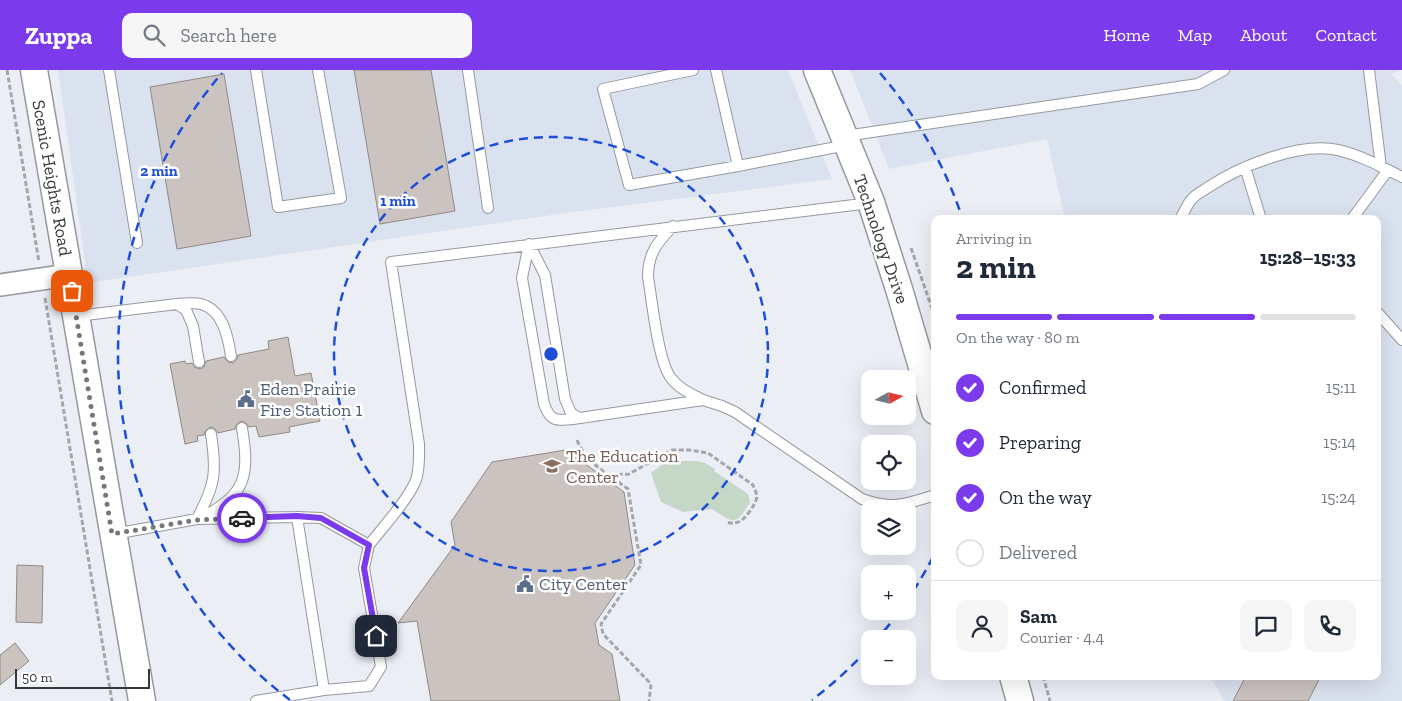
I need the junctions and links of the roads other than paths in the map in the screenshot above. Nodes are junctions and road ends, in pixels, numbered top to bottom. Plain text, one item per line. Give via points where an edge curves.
1 (34, 70) edge
2 (109, 70) edge
3 (256, 70) edge
4 (318, 70) edge
5 (468, 70) edge
6 (693, 70) edge
7 (716, 70) edge
8 (817, 70) edge
9 (1224, 70) edge
10 (1369, 70) edge
11 (846, 141) junction
12 (738, 166) junction
13 (1245, 167) junction
14 (1385, 168) junction
15 (1402, 177) edge
16 (870, 202) junction
17 (488, 208) dead end
18 (1182, 215) edge
19 (1260, 215) edge
20 (1355, 215) edge
21 (673, 226) junction
22 (137, 243) dead end
23 (529, 244) junction
24 (69, 275) junction
25 (0, 285) edge
26 (177, 304) junction
27 (76, 316) junction
28 (1381, 316) edge
29 (1402, 340) edge
30 (231, 356) dead end
31 (199, 362) dead end
32 (931, 397) edge
33 (703, 400) junction
34 (579, 418) junction
35 (242, 428) dead end
36 (211, 434) dead end
37 (931, 496) edge
38 (297, 516) junction
39 (197, 520) junction
40 (112, 534) junction
41 (369, 545) junction
42 (1013, 680) edge
43 (324, 690) junction
44 (142, 701) edge
45 (256, 701) edge
46 (1020, 701) edge

1 - 24 street, Scenic Heights Road
2 - 22 lane
3 - 4 lane via 278,207 341,198
5 - 17 lane
6 - 12 lane via 604,89 629,185
7 - 12 lane
8 - 11 street, Technology Drive
9 - 11 lane via 1198,84
10 - 14 lane
11 - 12 lane
11 - 16 street, Technology Drive
13 - 14 lane via 1274,156 1310,149 1338,150
13 - 18 lane via 1192,198
13 - 19 lane
14 - 15 lane
14 - 20 lane
16 - 21 lane
16 - 32 street, Technology Drive
21 - 23 lane
21 - 33 lane via 653,250 648,263 648,277 663,364 680,387
23 - 34 lane via 545,275 567,407
23 - 34 lane via 522,278 544,404 555,420
23 - 41 lane via 391,262 419,444 419,463 416,480 407,496
24 - 25 street
24 - 27 street, Scenic Heights Road
26 - 27 lane
26 - 30 lane via 200,304 215,312 227,333
26 - 31 lane via 186,310 193,326
27 - 40 street, Scenic Heights Road
28 - 29 lane
33 - 34 lane
33 - 37 lane via 735,412 862,499 894,506
35 - 39 lane via 247,453 245,472 236,494 220,509
36 - 39 lane via 215,473 209,496
38 - 39 lane
38 - 41 lane via 321,518
38 - 43 lane
39 - 40 lane
40 - 44 street, Scenic Heights Road
41 - 43 lane via 364,568 381,667 369,686
42 - 46 street
43 - 45 lane

